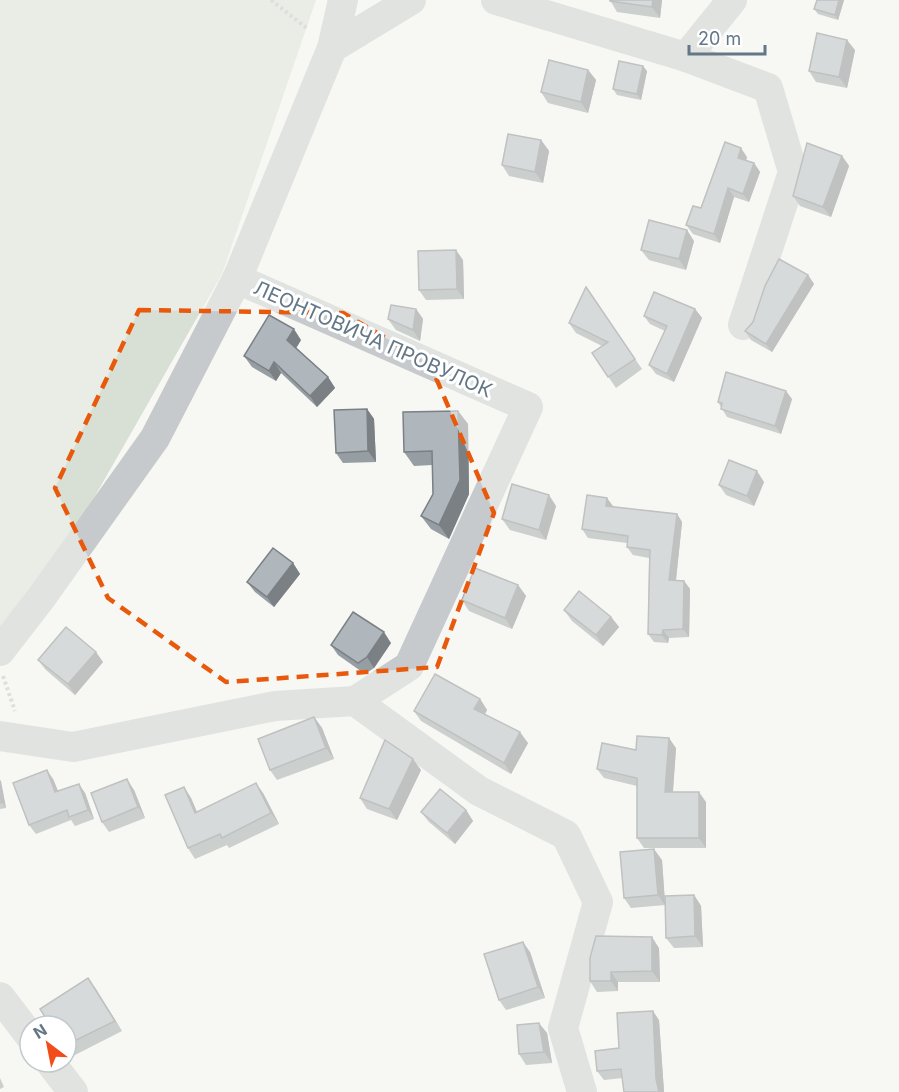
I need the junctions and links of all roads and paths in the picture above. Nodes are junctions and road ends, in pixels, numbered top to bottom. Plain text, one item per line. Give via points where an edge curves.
1 (270, 0) edge
2 (343, 0) edge
3 (411, 0) edge
4 (495, 0) edge
5 (732, 0) edge
6 (332, 48) junction
7 (686, 57) junction
8 (237, 279) junction
9 (743, 325) dead end
10 (0, 651) edge
11 (0, 666) edge
12 (355, 701) junction
13 (12, 738) edge
14 (0, 997) edge
15 (18, 1020) edge
16 (59, 1074) edge
17 (73, 1092) edge
18 (582, 1092) edge

1 - 6 path
2 - 6 street
3 - 6 street
4 - 7 street
5 - 7 street
6 - 8 street
7 - 9 street via 768,88 793,172
8 - 10 street, ЛЕОНТОВИЧА ПРОВУЛОК via 155,438
8 - 12 street, ЛЕОНТОВИЧА ПРОВУЛОК via 528,407 409,666
11 - 13 path
12 - 13 street, ЛЕОНТОВИЧА ПРОВУЛОК via 275,706 73,747
12 - 18 street via 479,790 567,835 598,902 563,1028
14 - 15 street
16 - 17 street

